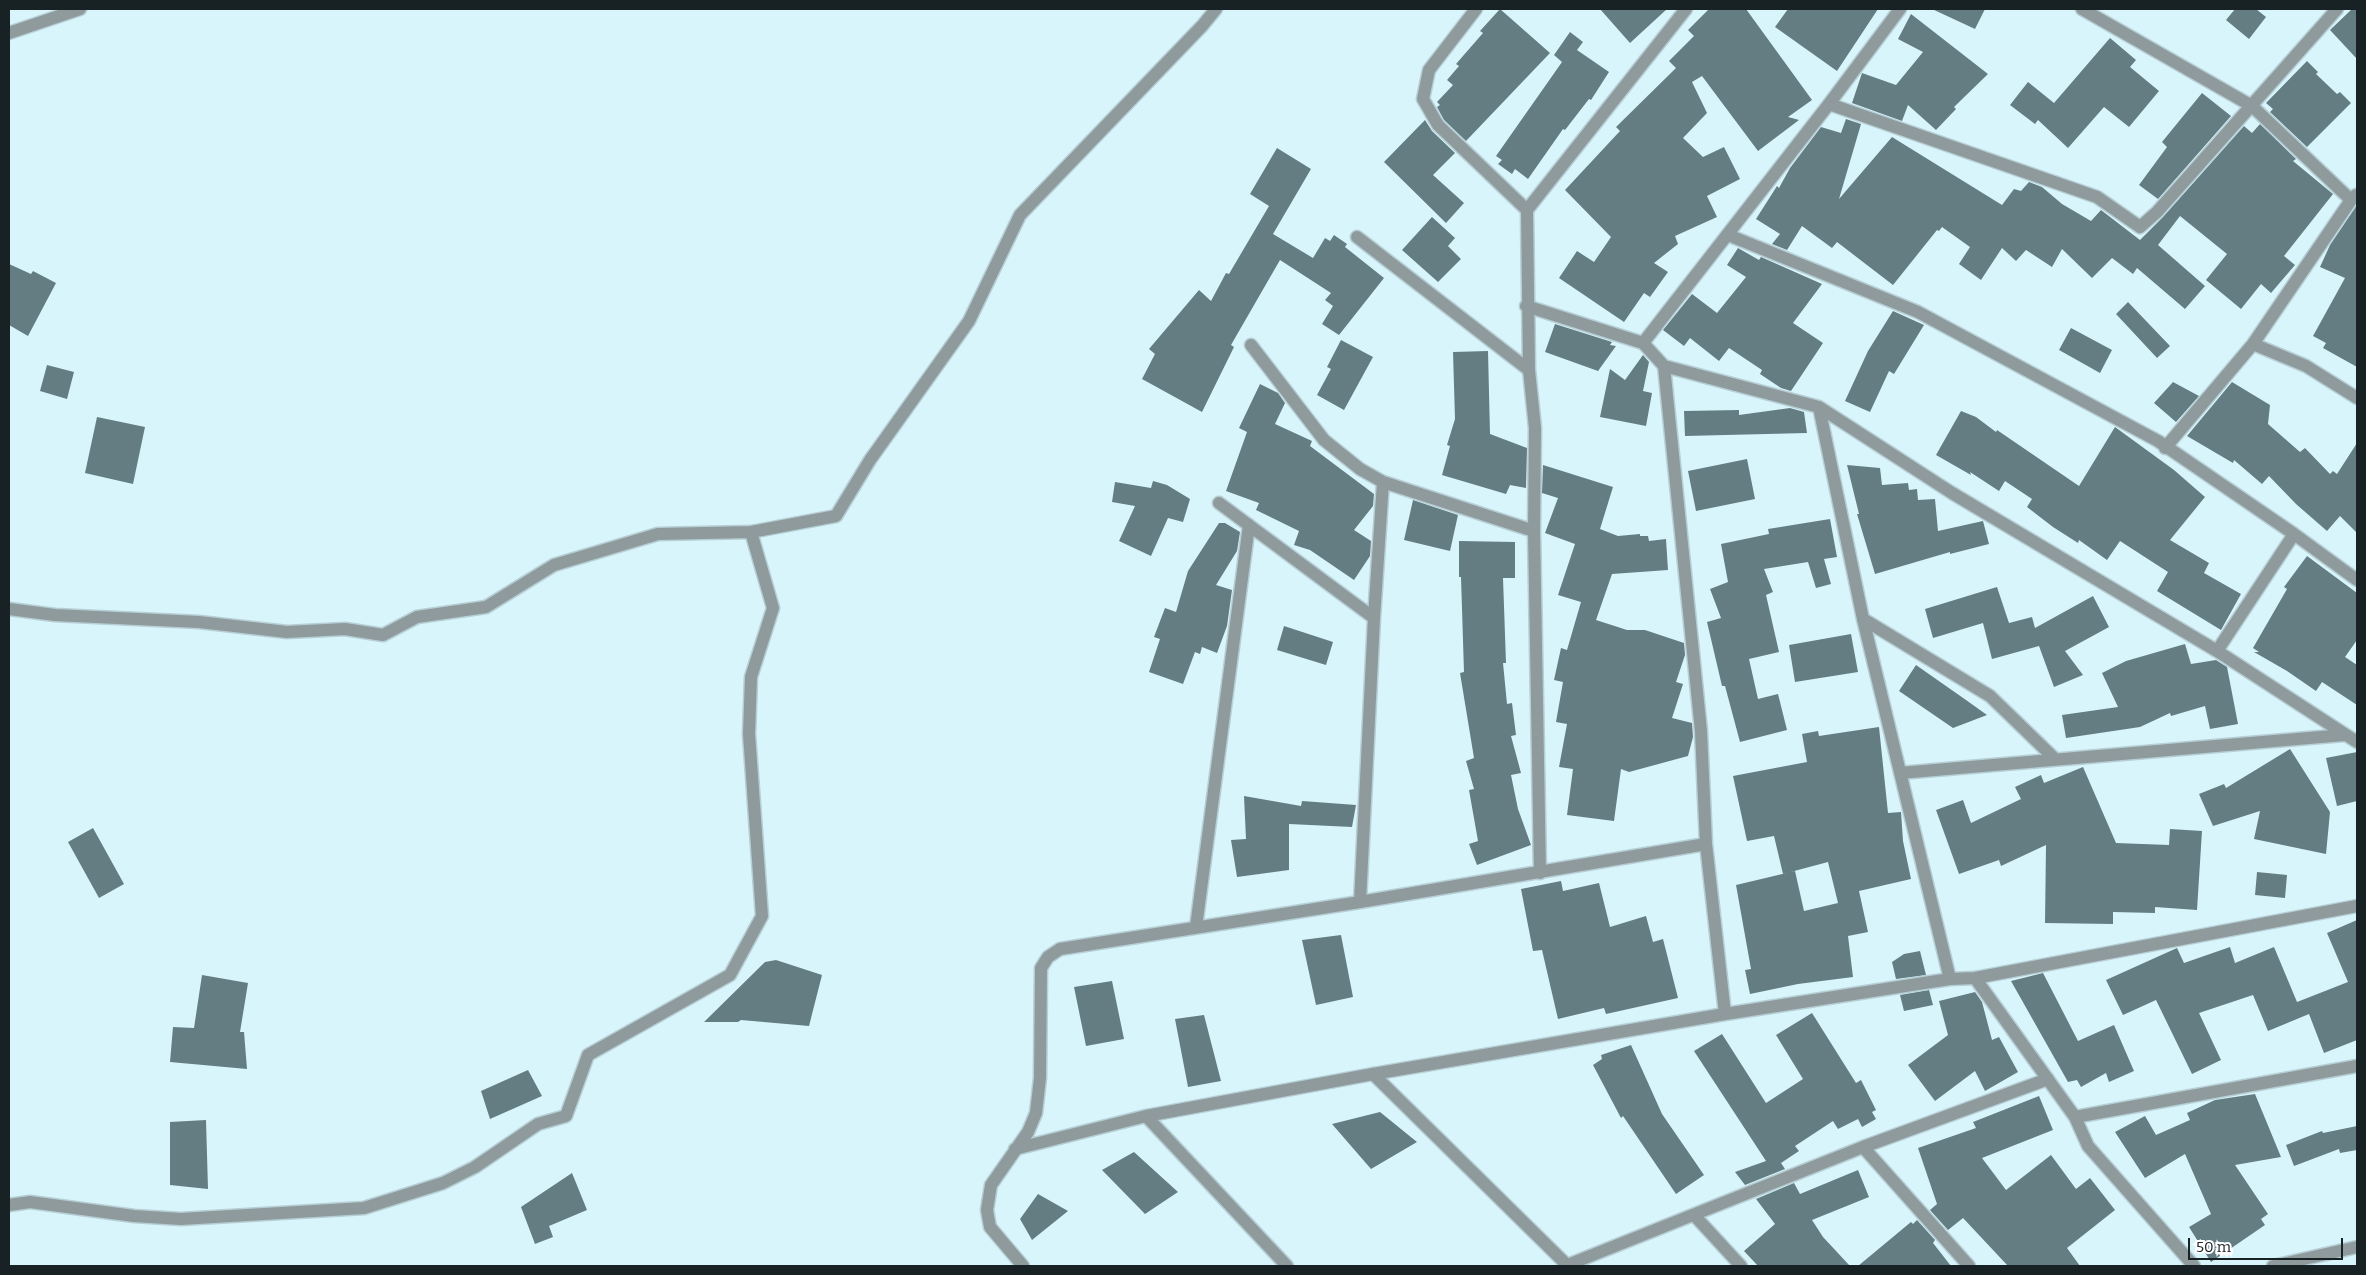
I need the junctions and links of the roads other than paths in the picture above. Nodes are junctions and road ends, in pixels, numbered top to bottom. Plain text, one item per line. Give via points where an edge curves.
1 (80, 9) edge
2 (1216, 9) edge
3 (1476, 9) edge
4 (1686, 9) edge
5 (1900, 9) edge
6 (2082, 9) edge
7 (2337, 9) edge
8 (9, 33) edge
9 (1829, 104) junction
10 (2252, 106) junction
11 (2354, 197) edge
12 (1527, 210) junction
13 (1728, 235) junction
14 (1357, 237) dead end
15 (1526, 306) junction
16 (1643, 343) junction
17 (2253, 344) junction
18 (1251, 345) dead end
19 (1664, 366) junction
20 (1529, 370) junction
21 (2357, 398) edge
22 (1819, 407) junction
23 (2165, 448) junction
24 (1383, 482) junction
25 (1219, 503) dead end
26 (1249, 525) junction
27 (1534, 531) junction
28 (751, 532) junction
29 (2294, 534) junction
30 (2357, 580) edge
31 (9, 609) edge
32 (1374, 618) junction
33 (1864, 619) junction
34 (2217, 651) junction
35 (2344, 735) junction
36 (2357, 742) edge
37 (2055, 759) junction
38 (1900, 773) junction
39 (1706, 844) junction
40 (1540, 873) junction
41 (1360, 902) junction
42 (2357, 906) edge
43 (1196, 927) junction
44 (1975, 978) junction
45 (1950, 979) junction
46 (1725, 1014) junction
47 (2357, 1066) edge
48 (1373, 1074) junction
49 (2048, 1079) junction
50 (1146, 1116) junction
51 (2075, 1117) junction
52 (1863, 1147) junction
53 (1015, 1149) junction
54 (9, 1205) edge
55 (1694, 1215) junction
56 (2357, 1247) edge
57 (1023, 1266) edge
58 (1287, 1266) edge
59 (1566, 1266) edge
60 (1741, 1266) edge
61 (1970, 1266) edge
62 (2194, 1266) edge
63 (2273, 1266) edge

1 - 8 street
2 - 28 street via 1020,215 969,321 870,460 836,516
3 - 12 street via 1429,70 1423,99 1438,125
4 - 12 street
5 - 9 street
6 - 10 street
7 - 10 street
9 - 10 street via 2097,197 2140,227
9 - 13 street
10 - 11 street
11 - 17 street
12 - 15 street
13 - 16 street
13 - 23 street via 1918,312 2158,441
14 - 20 street
15 - 16 street
15 - 20 street
16 - 19 street
17 - 21 street via 2306,366
17 - 23 street
18 - 24 street via 1324,440 1360,469
19 - 22 street
19 - 39 street via 1701,731
20 - 27 street via 1535,428
22 - 33 street
22 - 34 street via 1952,494
23 - 29 street
24 - 27 street
24 - 32 street
25 - 26 street
26 - 32 street
26 - 43 street
27 - 40 street
28 - 31 street via 658,534 554,565 486,606 417,618 383,636 345,629 287,632 199,622 55,615
28 - 54 street via 773,608 751,677 750,734 762,916 730,975 588,1055 566,1116 538,1124 475,1167 443,1183 364,1208 181,1219 30,1202
29 - 30 street
29 - 34 street
32 - 41 street
33 - 37 street via 1990,696
33 - 38 street
34 - 35 street
35 - 36 street
35 - 37 street
37 - 38 street
38 - 45 street
39 - 40 street
39 - 46 street
40 - 41 street
41 - 43 street
42 - 44 street
43 - 53 street via 1060,949 1048,957 1041,968 1040,1078 1036,1113 1028,1132
44 - 45 street
44 - 49 street
45 - 46 street
46 - 48 street
47 - 51 street
48 - 50 street
48 - 59 street
49 - 51 street
49 - 52 street
50 - 53 street
50 - 58 street
51 - 62 street via 2088,1146
52 - 55 street
52 - 61 street
53 - 57 street via 991,1185 988,1210 990,1227
55 - 59 street
55 - 60 street
56 - 63 street

